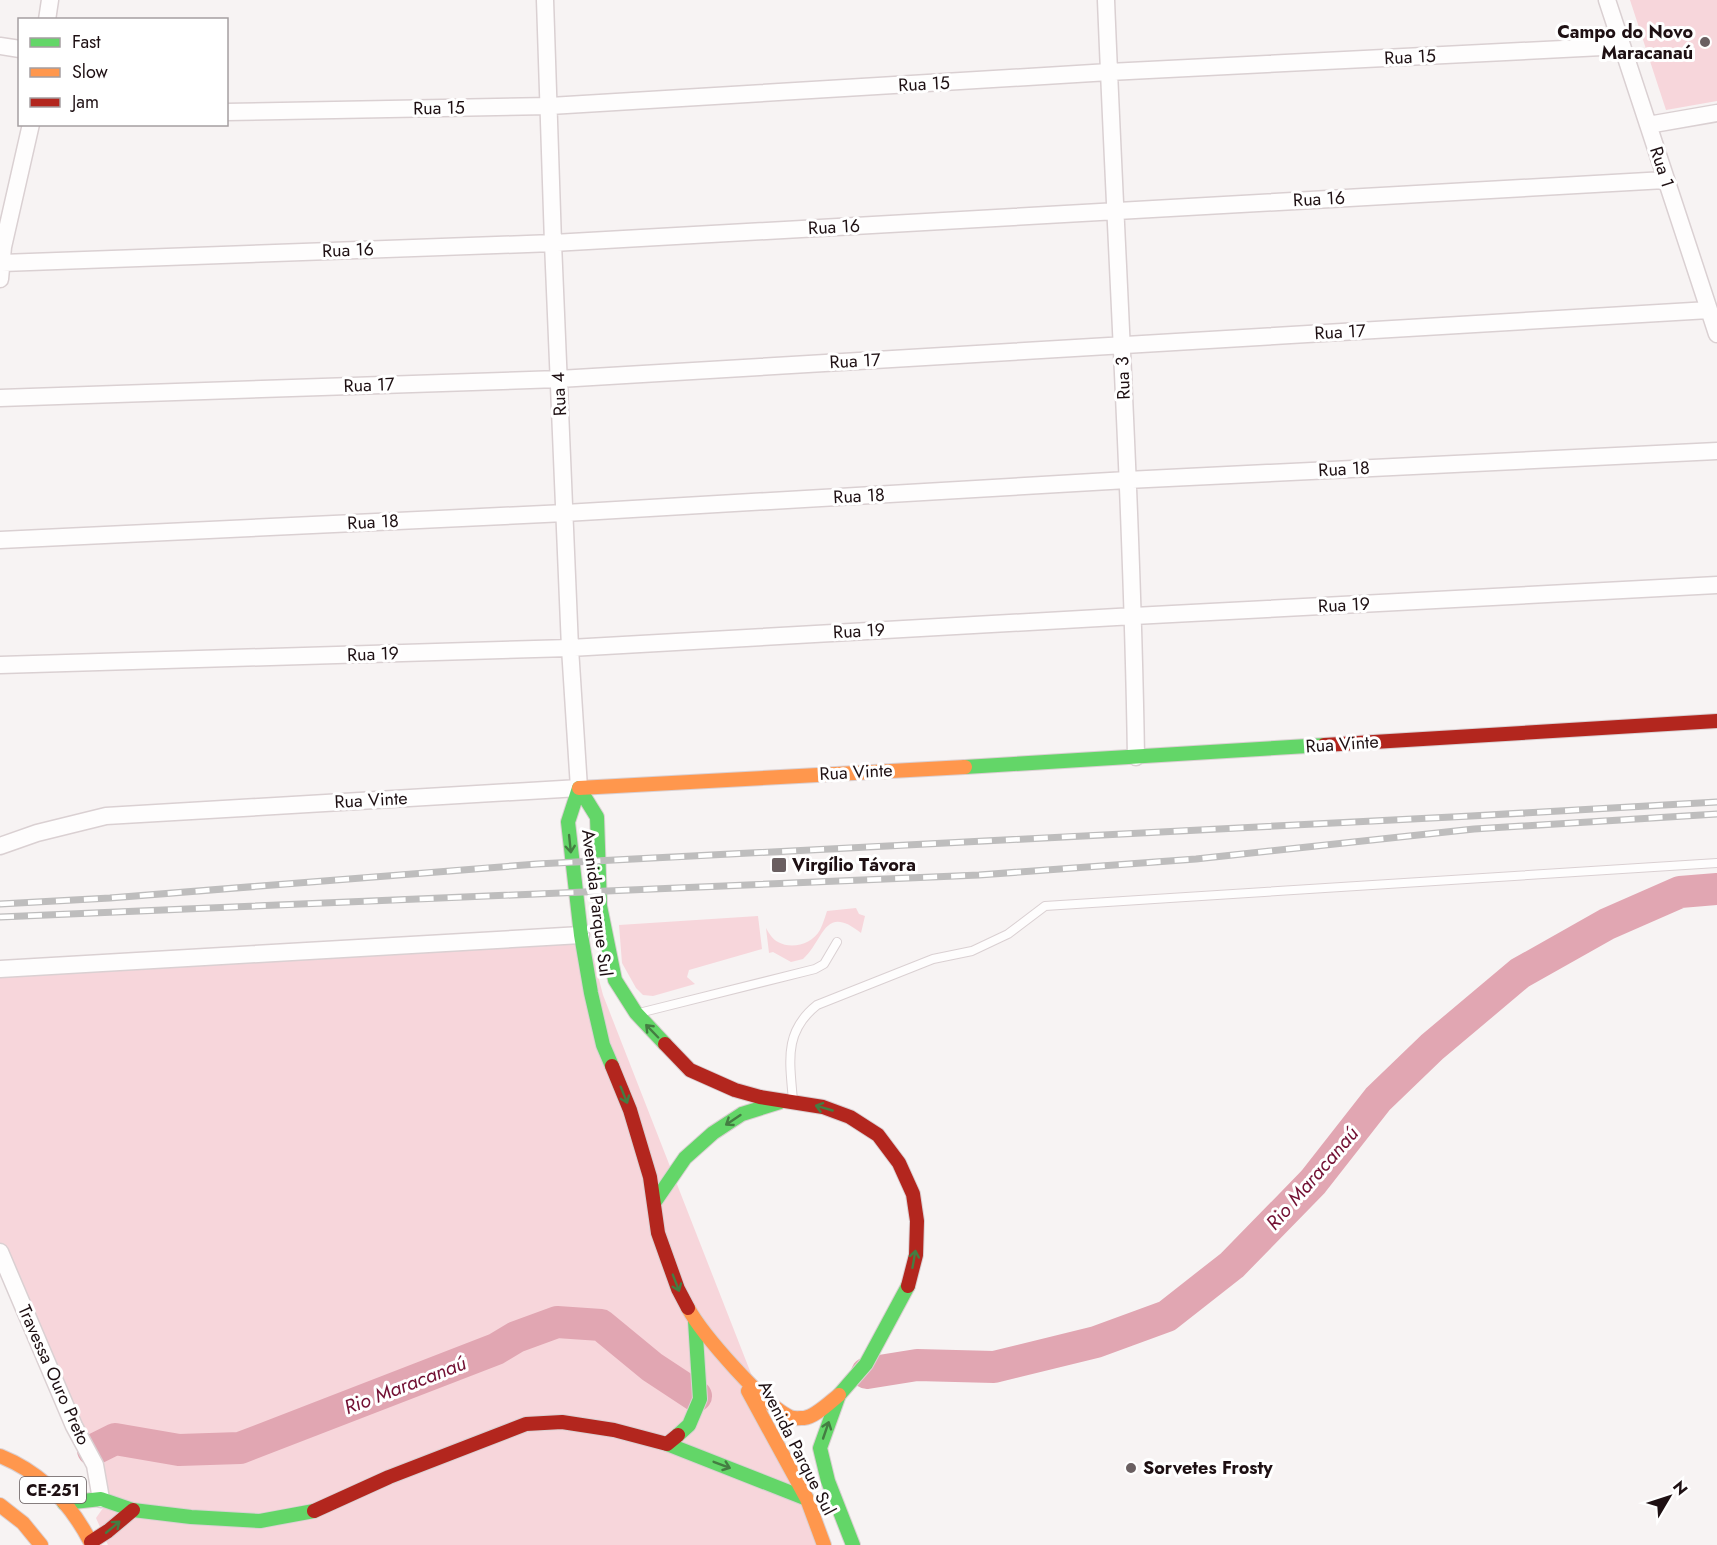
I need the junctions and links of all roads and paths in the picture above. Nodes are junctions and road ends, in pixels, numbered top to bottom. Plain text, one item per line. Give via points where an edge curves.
1 (50, 0) edge
2 (545, 0) edge
3 (1106, 0) edge
4 (1607, 0) edge
5 (46, 18) edge
6 (0, 46) edge
7 (1622, 46) junction
8 (18, 49) edge
9 (1108, 72) junction
10 (550, 106) junction
11 (228, 112) edge
12 (1717, 113) edge
13 (1648, 125) junction
14 (31, 126) edge
15 (1665, 180) junction
16 (1114, 211) junction
17 (553, 243) junction
18 (1, 259) edge
19 (1709, 310) junction
20 (1717, 334) edge
21 (1122, 344) junction
22 (559, 379) junction
23 (0, 398) edge
24 (1717, 450) edge
25 (1127, 480) junction
26 (565, 513) junction
27 (0, 540) edge
28 (1717, 585) edge
29 (1134, 616) junction
30 (570, 648) junction
31 (0, 665) edge
32 (1717, 721) edge
33 (1136, 757) junction
34 (579, 788) junction
35 (0, 846) edge
36 (1717, 863) edge
37 (581, 934) junction
38 (837, 942) dead end
39 (0, 969) edge
40 (636, 1014) junction
41 (790, 1101) junction
42 (654, 1203) junction
43 (0, 1252) edge
44 (695, 1322) junction
45 (736, 1369) junction
46 (839, 1395) junction
47 (668, 1444) junction
48 (0, 1456) edge
49 (101, 1499) junction
50 (807, 1499) junction
51 (64, 1503) junction
52 (133, 1510) junction
53 (2, 1513) edge
54 (92, 1543) edge
55 (42, 1545) edge
56 (824, 1545) edge
57 (853, 1545) edge

1 - 5 street
2 - 10 street, Rua 4
3 - 9 street, Rua 3
4 - 7 street, Rua 1
6 - 8 street
7 - 9 street, Rua 15
7 - 13 street, Rua 1
9 - 10 street, Rua 15
9 - 16 street, Rua 3
10 - 11 street, Rua 15
10 - 17 street, Rua 4
12 - 13 street
13 - 15 street, Rua 1
14 - 18 street
15 - 16 street, Rua 16
15 - 19 street, Rua 1
16 - 17 street, Rua 16
16 - 21 street, Rua 3
17 - 18 street, Rua 16
17 - 22 street, Rua 4
19 - 20 street, Rua 1
19 - 21 street, Rua 17
21 - 22 street, Rua 17
21 - 25 street, Rua 3
22 - 23 street, Rua 17
22 - 26 street, Rua 4
24 - 25 street, Rua 18
25 - 26 street, Rua 18
25 - 29 street, Rua 3
26 - 27 street, Rua 18
26 - 30 street, Rua 4
28 - 29 street, Rua 19
29 - 30 street, Rua 19
29 - 33 street, Rua 3
30 - 31 street, Rua 19
30 - 34 street, Rua 4
32 - 33 street, Rua Vinte
33 - 34 street, Rua Vinte
34 - 35 street, Rua Vinte via 106,816 37,832
34 -> 37 street, Avenida Parque Sul via 568,822
34 - 40 street, Avenida Parque Sul via 597,817 600,906 615,980
36 - 41 lane via 1045,906 1008,934 972,951 933,959 817,1005 794,1032
37 - 39 street
37 -> 42 street, Avenida Parque Sul via 603,1045 630,1110
38 - 40 lane via 825,964 815,969
41 -> 40 street, Avenida Parque Sul via 735,1090 690,1070
41 -> 42 street via 742,1114 713,1133 685,1158
46 -> 41 street, Avenida Parque Sul via 866,1364 909,1284 916,1255 913,1194 899,1163 878,1135 850,1117
42 -> 44 street, Avenida Parque Sul via 658,1233 678,1289
43 - 49 street, Travessa Ouro Preto via 94,1465
44 - 45 street, Avenida Parque Sul
44 - 47 street via 700,1399 689,1425
45 - 46 street, Avenida Parque Sul via 772,1405 792,1418 807,1418
45 - 50 street, Avenida Parque Sul
57 -> 46 street, Avenida Parque Sul via 828,1481 820,1448
47 -> 50 street
47 - 52 street via 562,1422 526,1424 309,1513 260,1521
48 - 51 street, CE-251 via 38,1477
49 - 51 street
49 - 52 street
50 - 56 street, Avenida Parque Sul
51 - 54 street, CE-251
54 -> 52 street
53 - 55 street, CE-251 via 29,1529

